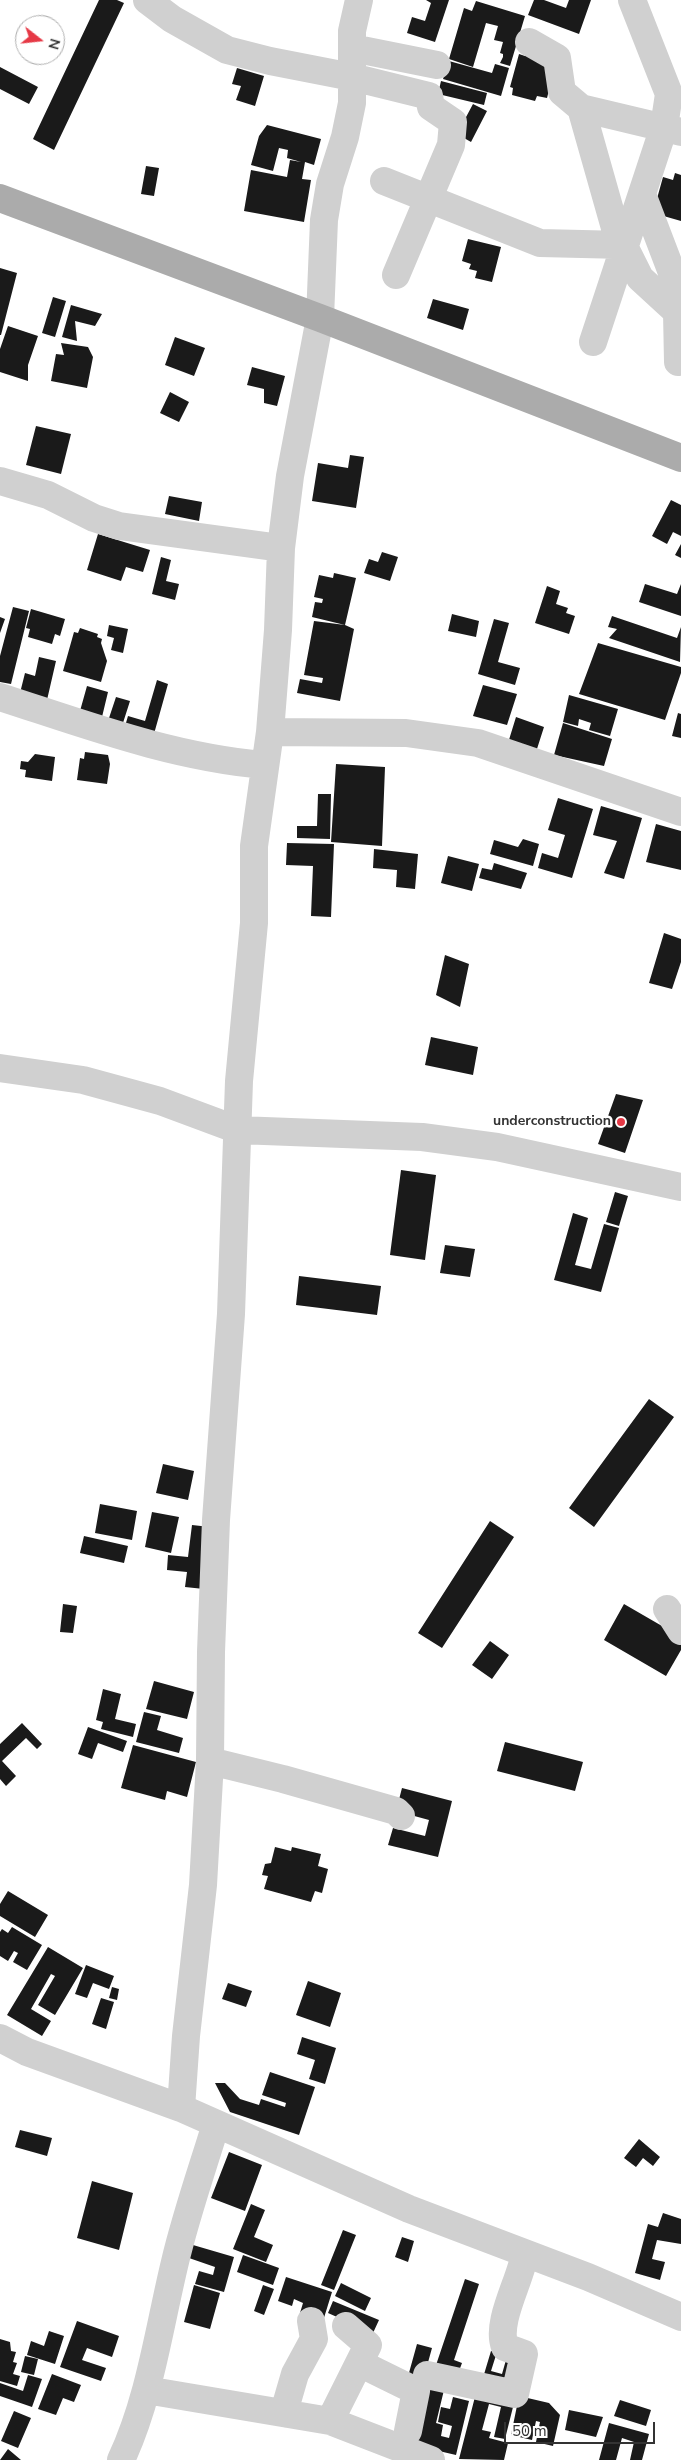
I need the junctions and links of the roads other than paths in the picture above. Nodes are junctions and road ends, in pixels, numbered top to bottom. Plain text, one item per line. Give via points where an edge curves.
1 (147, 0) edge
2 (359, 0) edge
3 (632, 0) edge
4 (529, 42) dead end
5 (352, 48) junction
6 (437, 65) dead end
7 (352, 77) junction
8 (581, 108) junction
9 (672, 130) edge
10 (384, 181) dead end
11 (642, 194) junction
12 (0, 198) edge
13 (428, 199) junction
14 (624, 246) junction
15 (396, 275) dead end
16 (677, 312) junction
17 (320, 318) junction
18 (593, 342) dead end
19 (678, 362) dead end
20 (681, 458) edge
21 (0, 481) edge
22 (281, 548) junction
23 (0, 697) edge
24 (270, 732) junction
25 (264, 765) junction
26 (681, 812) edge
27 (0, 1068) edge
28 (238, 1130) junction
29 (681, 1187) edge
30 (210, 1761) junction
31 (401, 1816) dead end
32 (0, 2038) edge
33 (181, 2108) junction
34 (216, 2124) junction
35 (525, 2254) junction
36 (681, 2317) edge
37 (311, 2321) dead end
38 (346, 2326) dead end
39 (359, 2363) junction
40 (427, 2376) dead end
41 (146, 2390) junction
42 (288, 2414) junction
43 (330, 2421) junction
44 (408, 2431) dead end
45 (121, 2460) edge
46 (431, 2460) edge

1 - 7 street via 172,19 227,50
2 - 5 street
3 - 9 street via 668,94
4 - 8 street via 557,58 562,92
5 - 6 street
5 - 7 street
7 - 13 street via 429,96 431,107 453,122 451,145
7 - 17 street via 352,103 330,184 324,220
8 - 9 street
8 - 14 street via 615,228
9 - 11 street
10 - 13 street
11 - 14 street
11 - 16 street via 679,291
12 - 17 main road
13 - 14 street via 540,243
13 - 15 street
14 - 16 street via 640,278
14 - 18 street
16 - 19 street
17 - 20 main road
17 - 22 street via 290,476
21 - 22 street via 48,495 94,518 120,526
22 - 24 street
23 - 25 street via 147,744 210,759
24 - 25 street
24 - 26 street via 406,734 478,743
25 - 28 street via 254,846 254,923 244,1017
27 - 28 street via 83,1080 160,1101
28 - 29 street via 422,1138 497,1147
28 - 30 street via 231,1314 216,1530
30 - 31 street via 386,1808
30 - 33 street via 203,1885
32 - 33 street via 27,2052
33 - 34 street
34 - 35 street via 409,2209
34 - 41 street via 175,2261
35 - 36 street
35 - 40 street via 502,2340 505,2348 524,2354 515,2394
37 - 42 street via 314,2339 292,2382 286,2405
38 - 39 street via 368,2345
39 - 43 street
39 - 44 street via 416,2391
41 - 42 street
41 - 45 street
42 - 43 street
43 - 46 street

